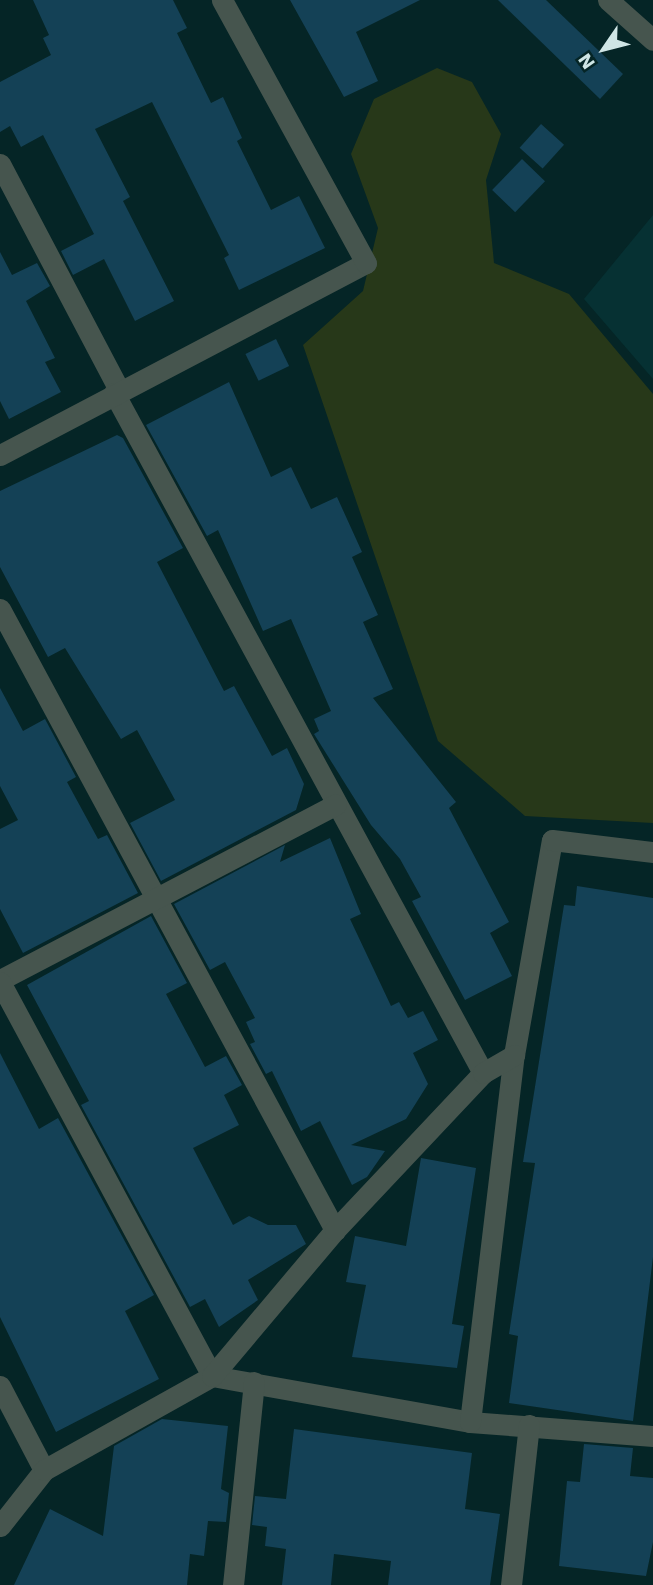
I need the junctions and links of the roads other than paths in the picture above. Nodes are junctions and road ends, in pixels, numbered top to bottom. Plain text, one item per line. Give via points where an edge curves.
1 (222, 0) edge
2 (608, 0) edge
3 (653, 40) edge
4 (0, 164) edge
5 (116, 392) junction
6 (0, 455) edge
7 (0, 609) edge
8 (336, 804) junction
9 (653, 852) edge
10 (160, 898) junction
11 (0, 981) edge
12 (514, 1055) junction
13 (484, 1073) junction
14 (335, 1230) junction
15 (212, 1376) junction
16 (254, 1382) junction
17 (0, 1386) edge
18 (470, 1422) junction
19 (529, 1425) junction
20 (653, 1434) edge
21 (44, 1470) junction
22 (0, 1526) edge
23 (233, 1585) edge
24 (511, 1585) edge

1 - 5 street via 366,263
2 - 3 street
4 - 5 street
5 - 6 street
5 - 8 street
7 - 10 street
8 - 10 street
8 - 13 street
9 - 12 street via 552,840
10 - 11 street
10 - 14 street
11 - 15 street
12 - 13 street
12 - 18 street
13 - 14 street
14 - 15 street
15 - 16 street
15 - 21 street
16 - 18 street
16 - 23 street
17 - 21 street
18 - 19 street
19 - 20 street
19 - 24 street
21 - 22 street

